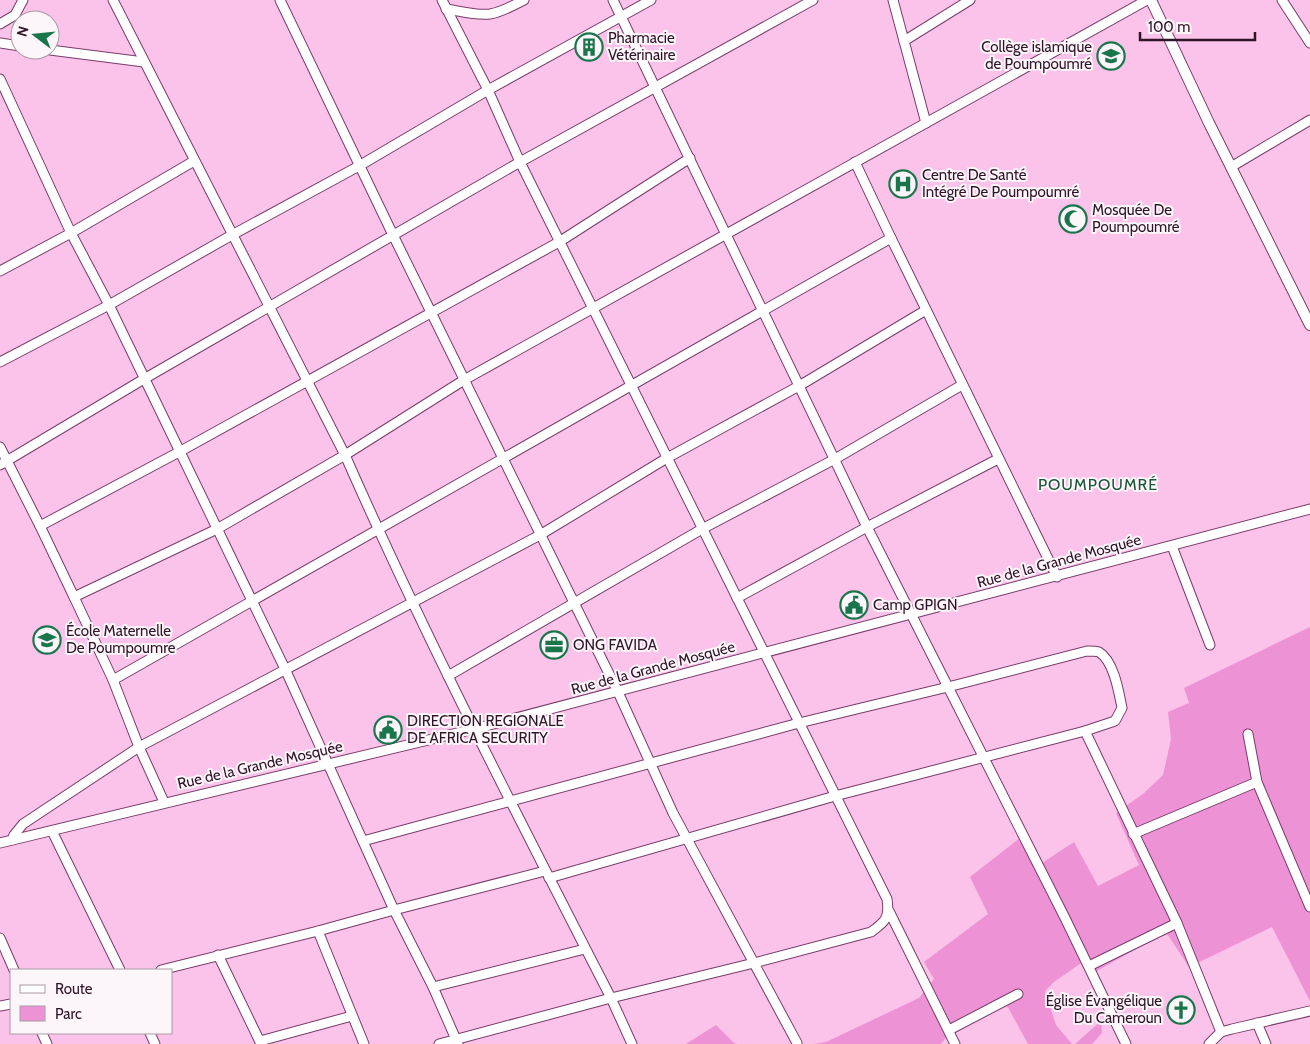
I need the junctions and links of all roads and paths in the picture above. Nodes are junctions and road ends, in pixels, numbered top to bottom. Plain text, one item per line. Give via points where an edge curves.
1 (23, 0) edge
2 (113, 0) edge
3 (280, 0) edge
4 (524, 0) edge
5 (613, 0) edge
6 (651, 0) edge
7 (814, 0) edge
8 (893, 0) edge
9 (970, 0) edge
10 (1149, 0) edge
11 (1282, 0) edge
12 (444, 4) edge
13 (622, 17) junction
14 (0, 24) edge
15 (904, 41) junction
16 (1310, 44) edge
17 (60, 51) edge
18 (144, 62) junction
19 (0, 79) edge
20 (655, 88) junction
21 (488, 90) junction
22 (1310, 120) edge
23 (926, 123) junction
24 (690, 158) junction
25 (194, 161) junction
26 (520, 162) junction
27 (855, 162) junction
28 (359, 166) junction
29 (1232, 167) junction
30 (71, 233) junction
31 (726, 234) junction
32 (232, 235) junction
33 (393, 235) junction
34 (891, 238) junction
35 (559, 242) junction
36 (0, 272) edge
37 (109, 305) junction
38 (268, 307) junction
39 (593, 308) junction
40 (926, 310) junction
41 (762, 311) junction
42 (431, 313) junction
43 (1310, 325) edge
44 (0, 362) edge
45 (144, 380) junction
46 (464, 380) junction
47 (308, 381) junction
48 (962, 385) junction
49 (631, 386) junction
50 (799, 386) junction
51 (0, 447) edge
52 (179, 452) junction
53 (345, 454) junction
54 (666, 458) junction
55 (998, 458) junction
56 (502, 459) junction
57 (835, 459) junction
58 (4, 464) edge
59 (1310, 509) edge
60 (40, 526) junction
61 (867, 527) junction
62 (217, 529) junction
63 (702, 529) junction
64 (378, 530) junction
65 (540, 535) junction
66 (1172, 546) junction
67 (1057, 576) junction
68 (74, 597) junction
69 (737, 598) junction
70 (252, 602) junction
71 (414, 603) junction
72 (575, 604) junction
73 (911, 614) junction
74 (1210, 645) dead end
75 (764, 653) junction
76 (286, 671) junction
77 (448, 676) junction
78 (113, 680) junction
79 (948, 687) junction
80 (618, 692) junction
81 (799, 723) junction
82 (474, 729) junction
83 (1085, 731) junction
84 (1248, 734) dead end
85 (139, 747) junction
86 (983, 757) junction
87 (328, 763) junction
88 (650, 764) junction
89 (1257, 782) junction
90 (836, 796) junction
91 (164, 802) junction
92 (510, 802) junction
93 (52, 831) junction
94 (1133, 834) junction
95 (687, 838) junction
96 (12, 840) junction
97 (363, 842) junction
98 (0, 843) edge
99 (547, 875) junction
100 (1310, 907) edge
101 (394, 910) junction
102 (889, 911) junction
103 (1177, 923) junction
104 (318, 931) junction
105 (0, 938) edge
106 (586, 950) junction
107 (218, 955) junction
108 (754, 963) junction
109 (1089, 966) junction
110 (14, 969) edge
111 (120, 969) edge
112 (166, 969) edge
113 (433, 987) junction
114 (1018, 994) dead end
115 (611, 998) junction
116 (1310, 1011) edge
117 (352, 1016) junction
118 (1257, 1023) junction
119 (949, 1030) junction
120 (1222, 1032) junction
121 (457, 1042) edge
122 (261, 1043) edge
123 (797, 1043) edge
124 (364, 1044) edge
125 (439, 1044) edge
126 (632, 1044) edge
127 (955, 1044) edge
128 (1126, 1044) edge
129 (1209, 1044) edge
130 (1266, 1044) edge

1 - 14 street via 15,15
2 - 18 street
3 - 28 street
4 - 12 street via 490,14 476,14
5 - 13 street
6 - 13 street
7 - 20 street
8 - 15 street
9 - 15 street
10 - 23 street
10 - 29 main road
11 - 16 street
12 - 21 street
13 - 20 street
13 - 21 street
15 - 23 street
17 - 18 street
18 - 25 street
19 - 30 street
20 - 24 street
20 - 26 street
21 - 26 street
21 - 28 street
22 - 29 street
23 - 27 street
24 - 31 street
24 - 35 street
25 - 30 street
25 - 32 street
26 - 33 street
26 - 35 street
27 - 31 street
27 - 34 street
28 - 32 street
28 - 33 street
29 - 43 main road
30 - 36 street
30 - 37 street
31 - 39 street
31 - 41 street
32 - 37 street
32 - 38 street
33 - 38 street
33 - 42 street
34 - 40 street
34 - 41 street
35 - 39 street
35 - 42 street
37 - 44 street
37 - 45 street
38 - 45 street
38 - 47 street
39 - 46 street
39 - 49 street
40 - 48 street
40 - 50 street
41 - 49 street
41 - 50 street
42 - 46 street
42 - 47 street
45 - 52 street
45 - 58 street
46 - 53 street
46 - 56 street
47 - 52 street
47 - 53 street
48 - 55 street
48 - 57 street
49 - 54 street
49 - 56 street
50 - 54 street
50 - 57 street
51 - 58 street
52 - 60 street
52 - 62 street
53 - 62 street
53 - 64 street
54 - 63 street
54 - 65 street
55 - 61 street
55 - 67 street
56 - 64 street
56 - 65 street
57 - 61 street
57 - 63 street
58 - 60 street
59 - 66 street, Rue de la Grande Mosquée
60 - 68 street
61 - 69 street
61 - 73 street
62 - 68 street
62 - 70 street
63 - 69 street
63 - 72 street
64 - 70 street
64 - 71 street
65 - 71 street
65 - 72 street
66 - 67 street, Rue de la Grande Mosquée
66 - 74 street
67 - 73 street, Rue de la Grande Mosquée
68 - 78 street
69 - 75 street
70 - 76 street
70 - 78 street
71 - 76 street
71 - 77 street
72 - 77 street
72 - 80 street
73 - 75 street, Rue de la Grande Mosquée
73 - 79 street
75 - 80 street, Rue de la Grande Mosquée
75 - 81 street
76 - 85 street
76 - 87 street
77 - 82 street
78 - 85 street
79 - 81 street
79 - 83 street via 1087,651 1099,652 1108,662 1117,682 1122,708 1115,721
79 - 86 street
80 - 82 street, Rue de la Grande Mosquée
80 - 88 street
81 - 88 street
81 - 90 street
82 - 87 street, Rue de la Grande Mosquée
82 - 92 street
83 - 86 street
83 - 94 street
84 - 89 street
85 - 91 street
85 - 96 street via 22,824
86 - 90 street
86 - 109 street
87 - 91 street, Rue de la Grande Mosquée
87 - 97 street
88 - 92 street
88 - 95 street
89 - 94 street
89 - 100 street
90 - 95 street
90 - 102 street via 887,900
91 - 93 street, Rue de la Grande Mosquée
92 - 97 street
92 - 99 street
93 - 96 street, Rue de la Grande Mosquée
93 - 111 street
94 - 103 street
95 - 99 street
95 - 108 street
96 - 98 street, Rue de la Grande Mosquée
97 - 101 street
99 - 101 street
99 - 106 street
101 - 104 street
101 - 113 street
102 - 108 street via 883,923 870,932
102 - 119 street
103 - 109 street
103 - 120 street
104 - 107 street
104 - 117 street
105 - 110 street
106 - 113 street
106 - 115 street
107 - 112 street
107 - 122 street
108 - 115 street
108 - 123 street
109 - 128 street
113 - 121 street
114 - 119 street
115 - 121 street
115 - 126 street
116 - 118 street
117 - 122 street
117 - 124 street
118 - 120 street
118 - 130 street
119 - 127 street
120 - 129 street
121 - 125 street

